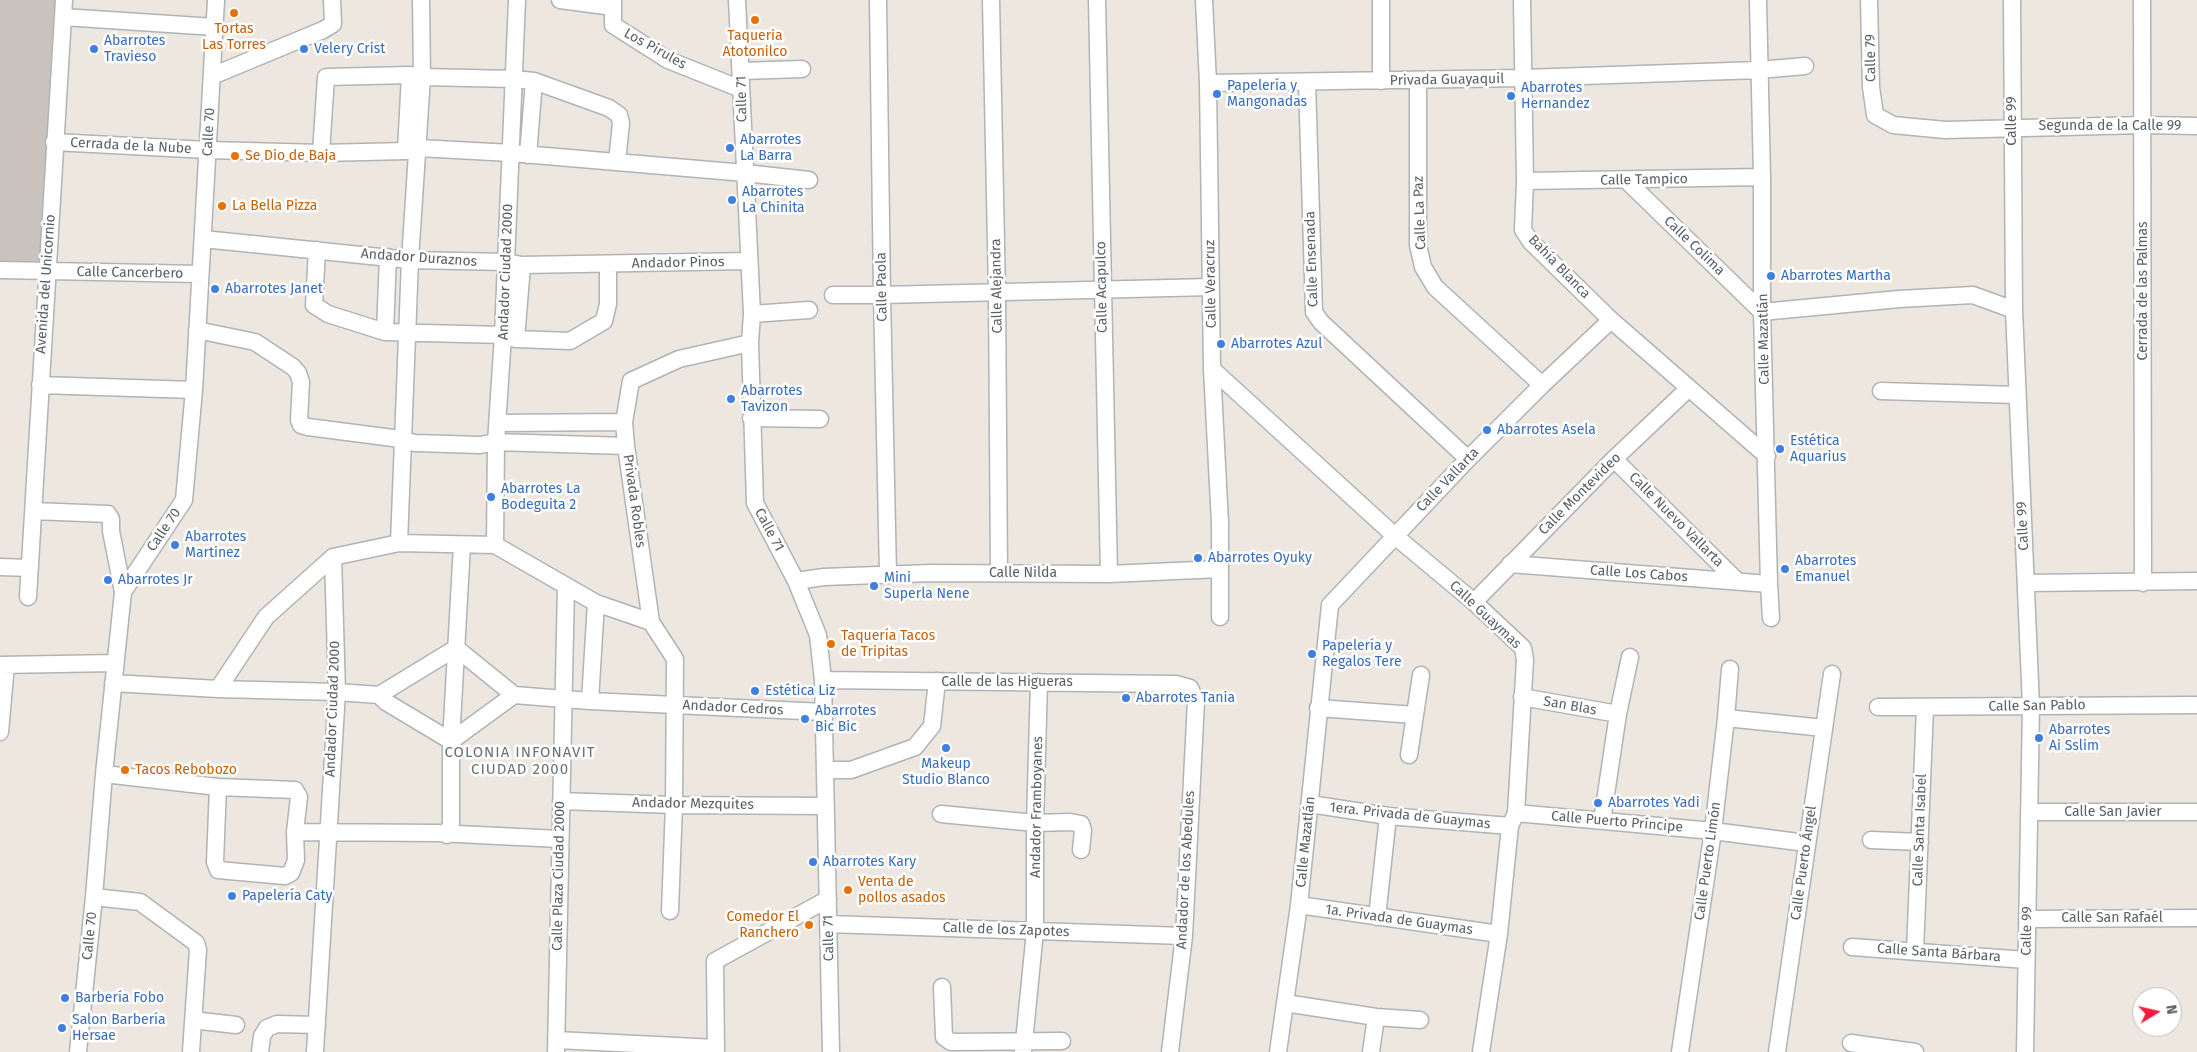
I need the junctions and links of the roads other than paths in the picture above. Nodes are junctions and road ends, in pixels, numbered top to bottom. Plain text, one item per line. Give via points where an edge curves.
1 (64, 0) edge
2 (216, 0) edge
3 (332, 0) edge
4 (421, 0) edge
5 (517, 0) edge
6 (560, 0) edge
7 (737, 0) edge
8 (878, 0) edge
9 (991, 0) edge
10 (1097, 0) edge
11 (1204, 0) edge
12 (1381, 0) edge
13 (1522, 0) edge
14 (1758, 0) edge
15 (1869, 0) edge
16 (2012, 0) edge
17 (2142, 0) edge
18 (613, 3) edge
19 (63, 18) junction
20 (215, 27) junction
21 (1805, 66) dead end
22 (802, 69) dead end
23 (1759, 70) junction
24 (742, 71) junction
25 (212, 76) junction
26 (416, 76) junction
27 (1524, 78) junction
28 (514, 79) junction
29 (1418, 80) junction
30 (534, 81) junction
31 (1381, 81) junction
32 (1307, 82) junction
33 (1208, 83) junction
34 (741, 89) junction
35 (1875, 115) joint
36 (2143, 125) junction
37 (2197, 126) edge
38 (2012, 127) junction
39 (54, 142) junction
40 (412, 149) junction
41 (208, 150) junction
42 (321, 152) junction
43 (510, 153) junction
44 (528, 155) junction
45 (617, 162) junction
46 (745, 173) junction
47 (1762, 177) junction
48 (809, 180) dead end
49 (1626, 180) junction
50 (1525, 182) junction
51 (202, 239) junction
52 (317, 250) junction
53 (388, 257) junction
54 (410, 260) junction
55 (749, 262) junction
56 (514, 264) junction
57 (608, 264) junction
58 (0, 270) edge
59 (47, 271) junction
60 (200, 274) junction
61 (1211, 287) junction
62 (1102, 290) junction
63 (997, 292) junction
64 (833, 295) dead end
65 (882, 295) junction
66 (809, 310) dead end
67 (2014, 310) junction
68 (1762, 312) junction
69 (752, 314) junction
70 (1611, 320) junction
71 (197, 330) junction
72 (408, 331) junction
73 (385, 332) junction
74 (510, 337) junction
75 (750, 343) junction
76 (1212, 369) junction
77 (1542, 384) junction
78 (40, 385) junction
79 (1688, 389) junction
80 (194, 390) junction
81 (1882, 391) dead end
82 (2017, 395) junction
83 (751, 418) junction
84 (820, 419) dead end
85 (624, 422) junction
86 (498, 423) junction
87 (404, 440) junction
88 (496, 442) junction
89 (626, 446) junction
90 (1767, 456) junction
91 (1468, 459) junction
92 (1614, 460) junction
93 (34, 511) junction
94 (1394, 536) junction
95 (400, 543) junction
96 (462, 545) junction
97 (495, 545) junction
98 (333, 557) junction
99 (1510, 564) junction
100 (0, 567) edge
101 (30, 568) junction
102 (1220, 569) junction
103 (999, 573) junction
104 (1109, 574) junction
105 (888, 575) junction
106 (796, 581) junction
107 (1737, 581) junction
108 (2197, 581) edge
109 (2026, 583) junction
110 (2143, 583) junction
111 (1769, 584) junction
112 (566, 586) junction
113 (123, 592) junction
114 (28, 597) dead end
115 (1474, 602) junction
116 (596, 603) junction
117 (1220, 617) dead end
118 (1771, 618) dead end
119 (651, 622) junction
120 (1326, 631) joint
121 (456, 648) junction
122 (1630, 658) dead end
123 (114, 663) junction
124 (3, 665) edge
125 (1730, 669) dead end
126 (1832, 674) dead end
127 (1420, 675) dead end
128 (823, 680) junction
129 (937, 681) junction
130 (1039, 682) junction
131 (113, 683) junction
132 (1190, 688) joint
133 (218, 689) junction
134 (336, 692) junction
135 (379, 695) junction
136 (514, 695) junction
137 (1522, 697) junction
138 (562, 700) junction
139 (590, 701) junction
140 (2197, 705) edge
141 (673, 706) junction
142 (2031, 706) junction
143 (1878, 707) dead end
144 (1318, 708) junction
145 (1925, 708) junction
146 (824, 712) junction
147 (1618, 714) junction
148 (1415, 715) junction
149 (1726, 718) junction
150 (1824, 728) junction
151 (0, 732) edge
152 (451, 741) junction
153 (1409, 755) dead end
154 (825, 770) junction
155 (104, 774) junction
156 (218, 787) junction
157 (561, 801) junction
158 (1310, 804) junction
159 (674, 805) junction
160 (826, 806) junction
161 (2029, 812) junction
162 (2197, 812) edge
163 (940, 814) dead end
164 (1388, 816) junction
165 (1513, 820) junction
166 (1602, 821) junction
167 (1035, 823) junction
168 (1713, 831) junction
169 (295, 832) junction
170 (328, 832) junction
171 (447, 835) junction
172 (560, 839) junction
173 (1871, 840) dead end
174 (1920, 842) junction
175 (1806, 843) junction
176 (1081, 850) dead end
177 (94, 898) junction
178 (828, 900) junction
179 (1299, 906) junction
180 (670, 911) dead end
181 (1378, 917) junction
182 (2197, 918) edge
183 (2027, 919) junction
184 (829, 924) junction
185 (1035, 931) junction
186 (1499, 934) junction
187 (1184, 936) junction
188 (1852, 947) dead end
189 (1915, 951) junction
190 (2026, 960) junction
191 (942, 986) dead end
192 (1285, 1002) junction
193 (194, 1017) junction
194 (1376, 1017) junction
195 (1420, 1020) dead end
196 (236, 1025) dead end
197 (317, 1025) junction
198 (1062, 1041) dead end
199 (1852, 1043) dead end
200 (557, 1046) edge
201 (1023, 1046) edge
202 (716, 1050) edge
203 (78, 1052) edge
204 (191, 1052) edge
205 (260, 1052) edge
206 (315, 1052) edge
207 (831, 1052) edge
208 (1170, 1052) edge
209 (1278, 1052) edge
210 (1371, 1052) edge
211 (1481, 1052) edge
212 (1680, 1052) edge
213 (1776, 1052) edge
214 (1915, 1052) edge
215 (2025, 1052) edge

1 - 19 street, Avenida del Unicornio
2 - 20 street, Calle 70
3 - 25 street via 333,24
4 - 26 street
5 - 28 street, Andador Ciudad 2000
6 - 18 street, Los Pirules
7 - 24 street, Calle 71
8 - 65 street, Calle Paola
9 - 63 street, Calle Alejandra
10 - 62 street, Calle Acapulco
11 - 33 street, Calle Veracruz
12 - 31 street
13 - 27 street, Bahía Blanca
14 - 23 street, Calle Mazatlán
15 - 35 street, Calle 79 via 1871,87
16 - 38 street, Calle 99
17 - 36 street, Cerrada de las Palmas
18 - 34 street, Los Pirules via 613,25 668,60
19 - 20 street
19 - 39 street, Avenida del Unicornio
20 - 25 street, Calle 70
21 - 23 street, Privada Guayaquil
22 - 24 street
23 - 27 street, Privada Guayaquil
23 - 47 street, Calle Mazatlán
24 - 34 street, Calle 71
25 - 41 street, Calle 70
26 - 28 street
26 - 40 street
26 - 42 street via 326,77
27 - 29 street, Privada Guayaquil
27 - 50 street, Bahía Blanca
28 - 30 street
28 - 43 street, Andador Ciudad 2000
29 - 31 street, Privada Guayaquil
29 - 77 street, Calle La Paz via 1418,245 1423,267 1434,287
30 - 44 street
30 - 45 street via 609,108 619,115 622,124
31 - 32 street, Privada Guayaquil
32 - 33 street, Privada Guayaquil
32 - 91 street, Calle Ensenada via 1314,312
33 - 61 street, Calle Veracruz
34 - 46 street, Calle 71
35 - 38 street, Segunda de la Calle 99 via 1893,125 1945,130
36 - 37 street, Segunda de la Calle 99
36 - 38 street, Segunda de la Calle 99
36 - 110 street, Cerrada de las Palmas
38 - 67 street, Calle 99
39 - 41 street, Cerrada de la Nube
39 - 59 street, Avenida del Unicornio
40 - 42 street, Cerrada de la Nube
40 - 43 street, Cerrada de la Nube
40 - 54 street
41 - 42 street, Cerrada de la Nube
41 - 51 street, Calle 70
43 - 44 street, Cerrada de la Nube
43 - 56 street, Andador Ciudad 2000
44 - 45 street, Cerrada de la Nube
45 - 46 street, Cerrada de la Nube
46 - 48 street, Cerrada de la Nube
46 - 55 street, Calle 71
47 - 49 street, Calle Tampico
47 - 68 street, Calle Mazatlán
49 - 50 street, Calle Tampico
49 - 68 street, Calle Colima
50 - 70 street, Bahía Blanca via 1523,230 1531,242
51 - 52 street, Andador Duraznos
51 - 60 street, Calle 70
52 - 53 street, Andador Duraznos
52 - 73 street via 314,305 328,314
53 - 54 street, Andador Duraznos
53 - 73 street
54 - 56 street, Andador Duraznos
54 - 72 street
55 - 57 street, Andador Pinos
55 - 69 street, Calle 71
56 - 57 street, Andador Pinos
56 - 74 street
57 - 74 street via 608,304 604,321 570,340
58 - 59 street, Calle Cancerbero
59 - 60 street, Calle Cancerbero
59 - 78 street, Avenida del Unicornio
60 - 71 street, Calle 70
61 - 62 street
61 - 76 street, Calle Veracruz
62 - 63 street
62 - 104 street, Calle Acapulco
63 - 65 street
63 - 103 street, Calle Alejandra
64 - 65 street
65 - 105 street, Calle Paola
66 - 69 street
67 - 68 street via 1973,295
67 - 82 street, Calle 99
68 - 90 street, Calle Mazatlán
69 - 75 street, Calle 71
70 - 77 street, Calle Vallarta
70 - 79 street, Bahía Blanca
71 - 80 street, Calle 70
71 - 87 street via 255,342 293,367 301,382 301,425
72 - 73 street
72 - 74 street
72 - 87 street
74 - 86 street, Andador Ciudad 2000
75 - 83 street, Calle 71
75 - 85 street, Privada Robles via 679,359 631,381
76 - 94 street, Calle Guaymas
76 - 102 street, Calle Veracruz
77 - 91 street, Calle Vallarta
78 - 80 street
78 - 93 street, Avenida del Unicornio
79 - 90 street, Bahía Blanca
79 - 92 street, Calle Montevideo
80 - 113 street, Calle 70 via 184,500
81 - 82 street
82 - 109 street, Calle 99
83 - 84 street
83 - 106 street, Calle 71 via 754,503
85 - 86 street
85 - 89 street, Privada Robles
86 - 88 street, Andador Ciudad 2000
87 - 88 street via 480,445
87 - 95 street
88 - 89 street
88 - 97 street, Andador Ciudad 2000
89 - 119 street, Privada Robles
90 - 111 street, Calle Mazatlán
91 - 94 street, Calle Vallarta
92 - 99 street, Calle Montevideo
92 - 107 street, Calle Nuevo Vallarta
93 - 101 street, Avenida del Unicornio
93 - 113 street via 108,514
94 - 115 street, Calle Guaymas
94 - 120 street, Calle Vallarta via 1330,605
95 - 96 street
95 - 98 street
96 - 97 street
96 - 121 street
97 - 112 street
98 - 133 street via 266,617
98 - 134 street, Andador Ciudad 2000
99 - 107 street, Calle Los Cabos
99 - 115 street, Calle Montevideo
100 - 101 street
101 - 114 street, Avenida del Unicornio
102 - 104 street, Calle Nilda
102 - 117 street
103 - 104 street, Calle Nilda
103 - 105 street, Calle Nilda
105 - 106 street, Calle Nilda
106 - 128 street, Calle 71 via 818,635
107 - 111 street, Calle Los Cabos
108 - 110 street
109 - 110 street
109 - 142 street, Calle 99
111 - 118 street, Calle Mazatlán
112 - 116 street
112 - 138 street, Calle Plaza Ciudad 2000
113 - 123 street, Calle 70
115 - 137 street, Calle Guaymas via 1523,648
116 - 119 street
116 - 139 street
119 - 141 street, Andador Cedros via 675,659
120 - 144 street, Calle Mazatlán
121 - 135 street
121 - 136 street
121 - 152 street
122 - 147 street
123 - 124 street
123 - 131 street, Calle 70
124 - 151 street
125 - 149 street, Calle Puerto Limón
126 - 150 street, Calle Puerto Ángel
127 - 148 street
128 - 129 street, Calle de las Higueras
128 - 146 street, Calle 71
129 - 130 street, Calle de las Higueras
129 - 154 street via 932,726 915,747 851,770
130 - 132 street, Calle de las Higueras via 1176,684
130 - 167 street, Andador Framboyanes
131 - 133 street
131 - 155 street, Calle 70
132 - 187 street, Andador de los Abedules via 1196,701
133 - 134 street
134 - 135 street
134 - 170 street, Andador Ciudad 2000
135 - 152 street
136 - 138 street
136 - 152 street
137 - 147 street, San Blas
137 - 165 street, Calle Guaymas
138 - 139 street, Andador Cedros
138 - 157 street, Calle Plaza Ciudad 2000
139 - 141 street, Andador Cedros
140 - 142 street, Calle San Pablo
141 - 146 street, Andador Cedros
141 - 159 street, Andador Cedros
142 - 145 street, Calle San Pablo
142 - 161 street, Calle 99
143 - 145 street, Calle San Pablo
144 - 148 street
144 - 158 street, Calle Mazatlán
145 - 174 street, Calle Santa Isabel
146 - 154 street, Calle 71
147 - 166 street
148 - 153 street
149 - 150 street
149 - 168 street, Calle Puerto Limón
150 - 175 street, Calle Puerto Ángel
152 - 171 street via 451,824
154 - 160 street, Calle 71
155 - 156 street
155 - 177 street, Calle 70
156 - 169 street via 296,790 299,797
156 - 169 street via 215,862 218,870 285,876 292,873 296,860
157 - 159 street, Andador Mezquites
157 - 172 street, Calle Plaza Ciudad 2000
158 - 164 street, 1era. Privada de Guaymas
158 - 179 street, Calle Mazatlán
159 - 160 street, Andador Mezquites
159 - 180 street, Andador Cedros
160 - 178 street, Calle 71
161 - 162 street, Calle San Javier
161 - 183 street, Calle 99
163 - 167 street
164 - 165 street, 1era. Privada de Guaymas
164 - 181 street
165 - 166 street, Calle Puerto Príncipe
165 - 186 street, Calle Guaymas
166 - 168 street, Calle Puerto Príncipe
167 - 176 street via 1081,824
167 - 185 street, Andador Framboyanes
168 - 175 street, Calle Puerto Príncipe
168 - 212 street, Calle Puerto Limón
169 - 170 street
170 - 171 street
170 - 197 street, Andador Ciudad 2000
171 - 172 street
172 - 200 street, Calle Plaza Ciudad 2000
173 - 174 street
174 - 189 street, Calle Santa Isabel
175 - 213 street, Calle Puerto Ángel
177 - 193 street via 140,902 196,943
177 - 203 street, Calle 70
178 - 184 street, Calle 71
178 - 202 street via 715,961
179 - 181 street, 1a. Privada de Guaymas
179 - 192 street, Calle Mazatlán
181 - 186 street, 1a. Privada de Guaymas
182 - 183 street, Calle San Rafaél
183 - 190 street, Calle 99
184 - 185 street, Calle de los Zapotes
184 - 207 street, Calle 71
185 - 187 street, Calle de los Zapotes
185 - 201 street, Andador Framboyanes
186 - 211 street, Calle Guaymas
187 - 208 street, Andador de los Abedules
188 - 189 street, Calle Santa Bárbara
189 - 190 street, Calle Santa Bárbara
190 - 215 street, Calle 99
191 - 201 street via 944,1037 951,1042
192 - 194 street
192 - 209 street, Calle Mazatlán
193 - 196 street via 201,1021
193 - 204 street
194 - 195 street
194 - 210 street
197 - 205 street via 278,1024 267,1028 262,1036
197 - 206 street, Andador Ciudad 2000
198 - 201 street
199 - 214 street
200 - 202 street

